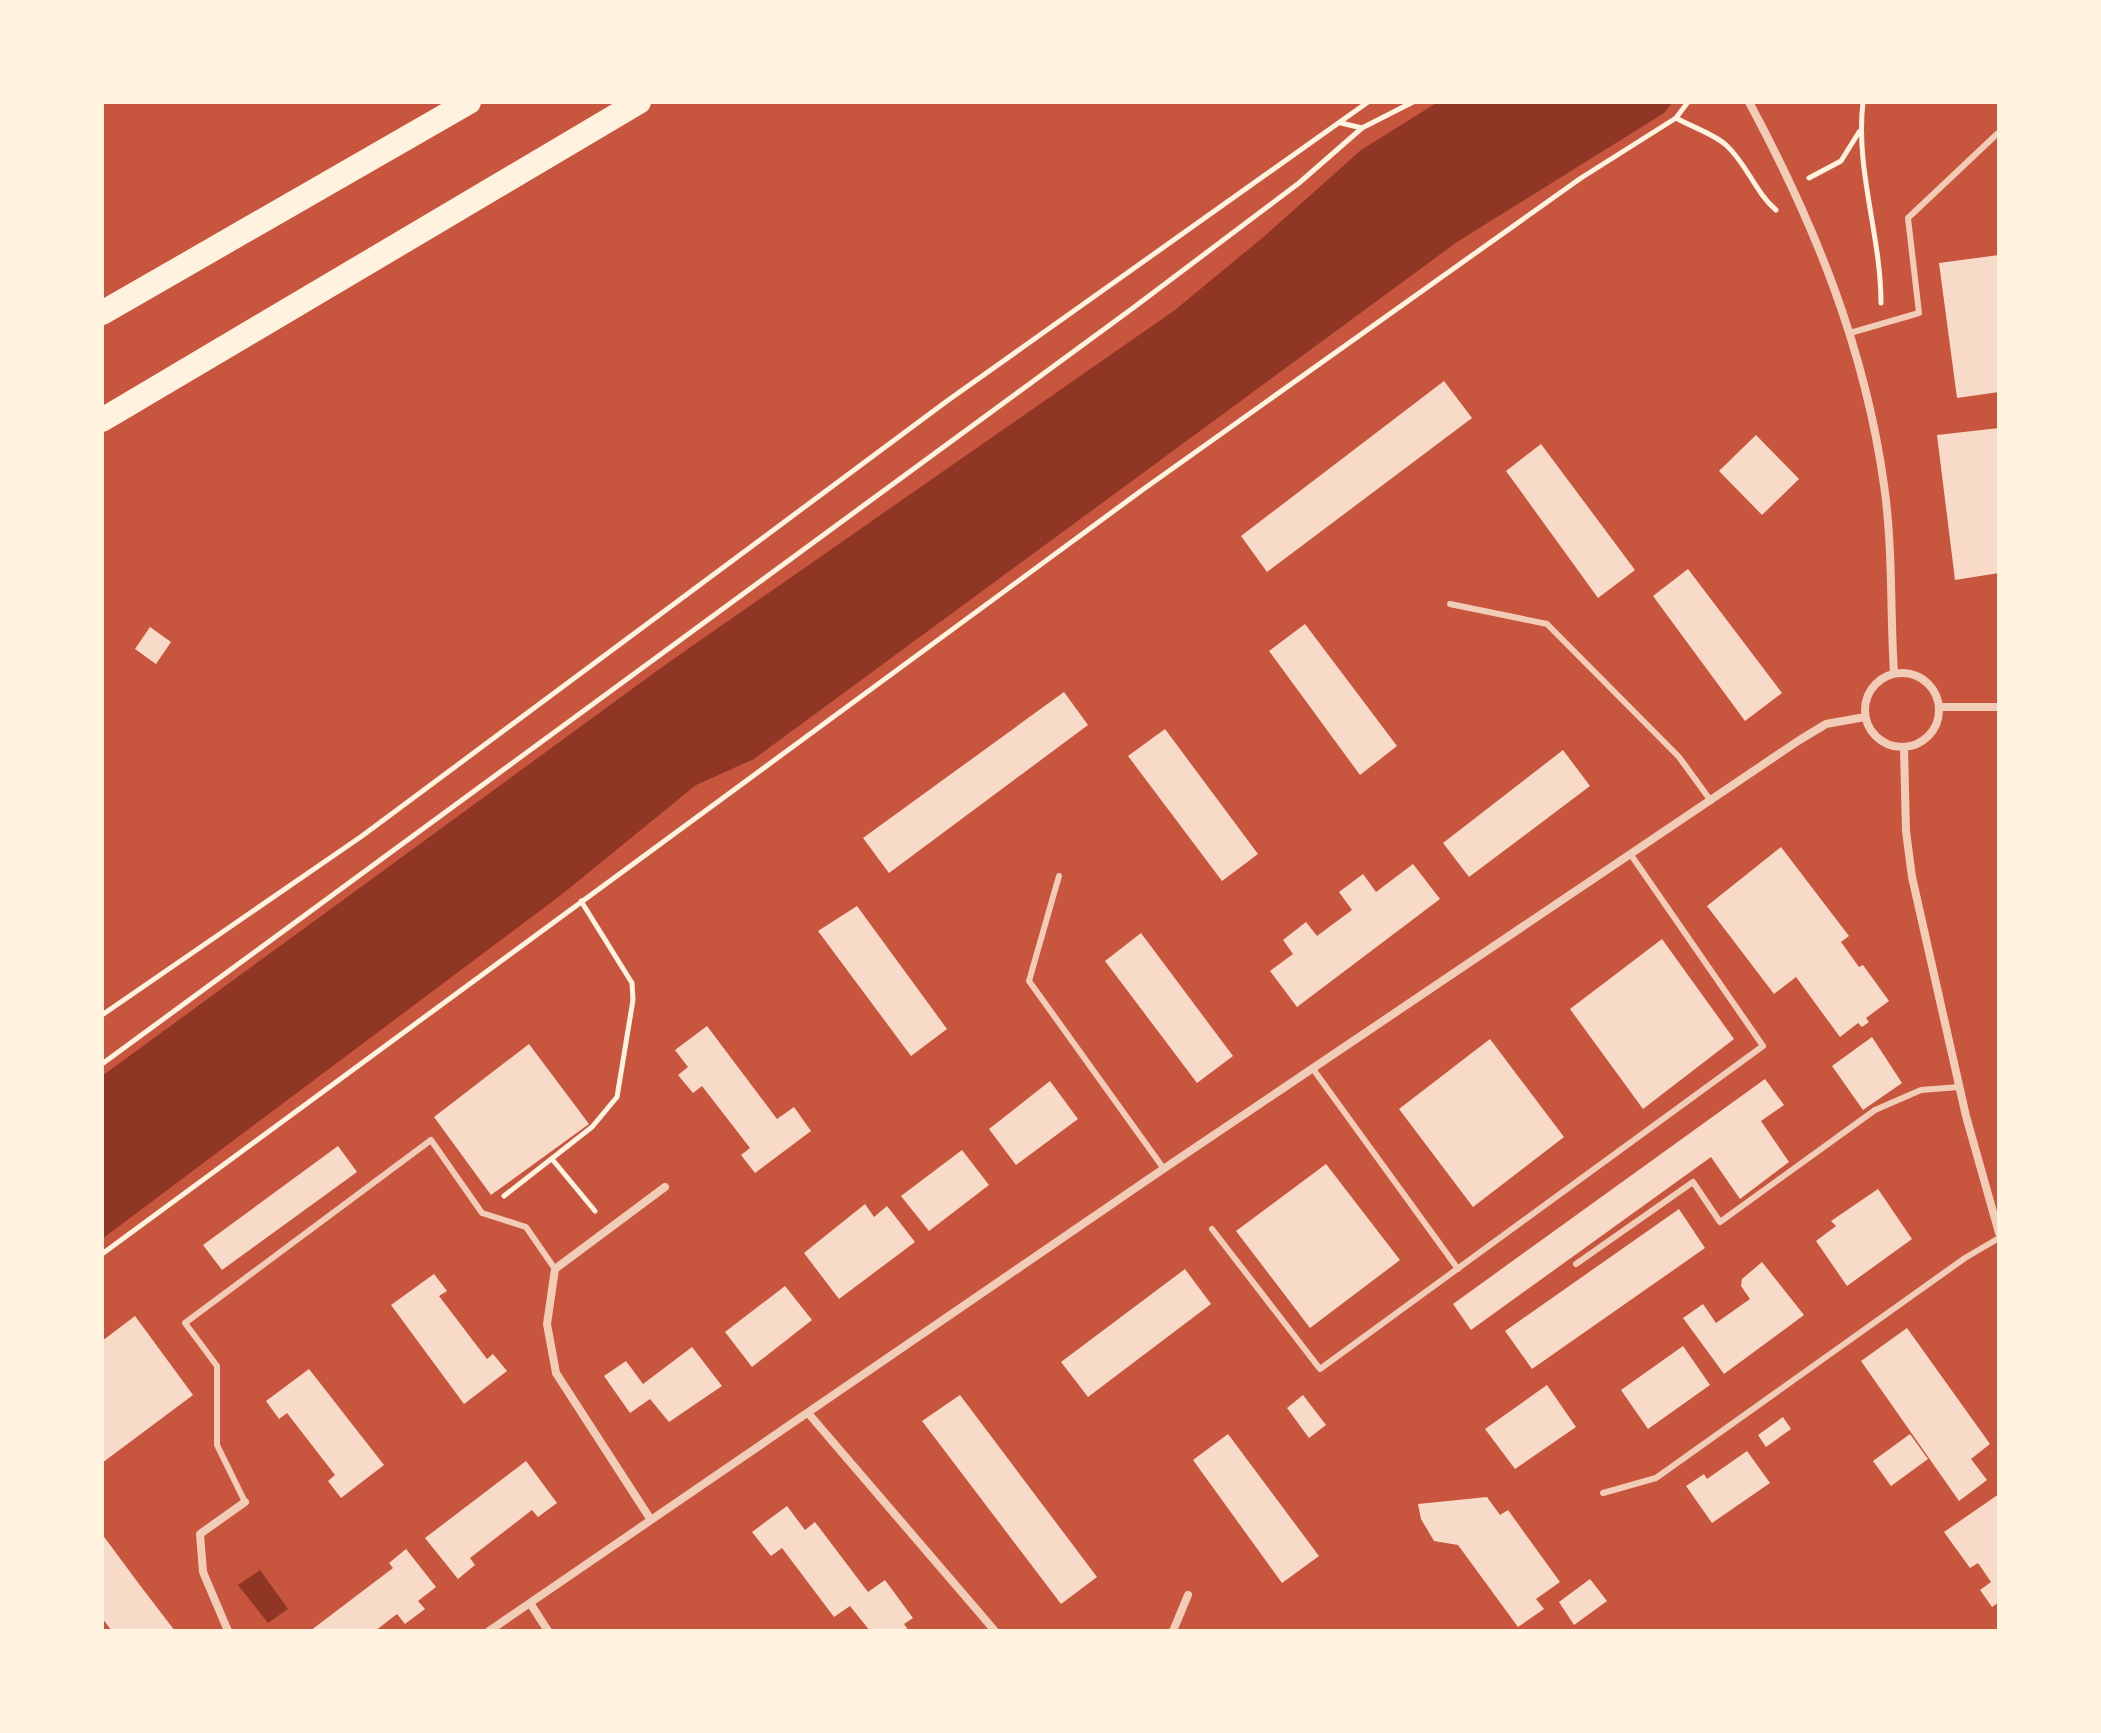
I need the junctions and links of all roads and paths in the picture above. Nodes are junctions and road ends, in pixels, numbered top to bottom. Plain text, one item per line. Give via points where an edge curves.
1 (469, 102) edge
2 (639, 102) edge
3 (1368, 102) edge
4 (1413, 102) edge
5 (1688, 102) edge
6 (1749, 102) edge
7 (1863, 102) edge
8 (1676, 118) junction
9 (1339, 122) junction
10 (1362, 128) junction
11 (1860, 132) junction
12 (1997, 134) dead end
13 (1814, 175) dead end
14 (1805, 209) junction
15 (102, 313) edge
16 (1882, 324) junction
17 (1850, 333) junction
18 (102, 420) edge
19 (1450, 604) dead end
20 (1894, 673) junction
21 (1939, 707) junction
22 (1999, 707) edge
23 (1865, 717) junction
24 (1904, 748) junction
25 (1711, 801) junction
26 (1631, 855) junction
27 (1059, 876) dead end
28 (581, 901) junction
29 (102, 1015) edge
30 (102, 1064) edge
31 (1313, 1069) junction
32 (1959, 1087) junction
33 (552, 1159) junction
34 (1164, 1169) junction
35 (665, 1187) dead end
36 (482, 1213) junction
37 (609, 1228) junction
38 (1212, 1229) dead end
39 (1999, 1235) edge
40 (102, 1254) edge
41 (1576, 1264) dead end
42 (555, 1269) junction
43 (1458, 1269) junction
44 (808, 1413) junction
45 (1603, 1493) dead end
46 (245, 1502) joint
47 (651, 1520) junction
48 (1188, 1595) dead end
49 (530, 1603) junction
50 (228, 1631) edge
51 (489, 1631) edge
52 (548, 1631) edge
53 (995, 1631) edge
54 (1173, 1631) edge

1 - 15 highway
2 - 18 highway
3 - 9 path
4 - 10 path
5 - 8 path
6 - 14 street
7 - 11 path
8 - 14 path via 1725,144 1763,199 1781,215
8 - 28 path via 1581,178 1158,479
9 - 10 path
9 - 29 path via 947,401 362,836
10 - 30 path via 1299,183 1133,308
11 - 13 path via 1841,161
11 - 16 path via 1880,254
12 - 16 lane via 1908,218 1919,313
14 - 17 street
16 - 17 lane
17 - 20 street via 1874,421 1884,488
19 - 25 lane via 1547,624 1679,757
20 - 21 street via 1915,675 1932,687
20 - 23 street via 1877,682 1866,698
21 - 22 street
21 - 24 street via 1937,724 1925,739
23 - 24 street via 1886,745
23 - 25 street via 1826,724
24 - 32 street via 1912,877
25 - 26 street
26 - 31 street
26 - 43 lane via 1763,1046
27 - 34 lane via 1029,981
28 - 33 path via 632,983 633,1000 617,1097 592,1127
28 - 40 path
31 - 34 street
31 - 43 lane
32 - 39 street
32 - 41 lane via 1921,1090 1875,1110 1720,1222 1693,1182
33 - 36 path
33 - 37 path
34 - 44 street
35 - 37 street
36 - 42 lane via 526,1227
36 - 46 lane via 431,1140 185,1323 217,1366 217,1445
37 - 42 street
38 - 43 lane via 1320,1369
39 - 45 lane via 1656,1478
42 - 47 street via 547,1324 556,1373
44 - 47 street
44 - 53 street
46 - 50 street via 200,1534 203,1572
47 - 49 street
48 - 54 street
49 - 51 street
49 - 52 street

